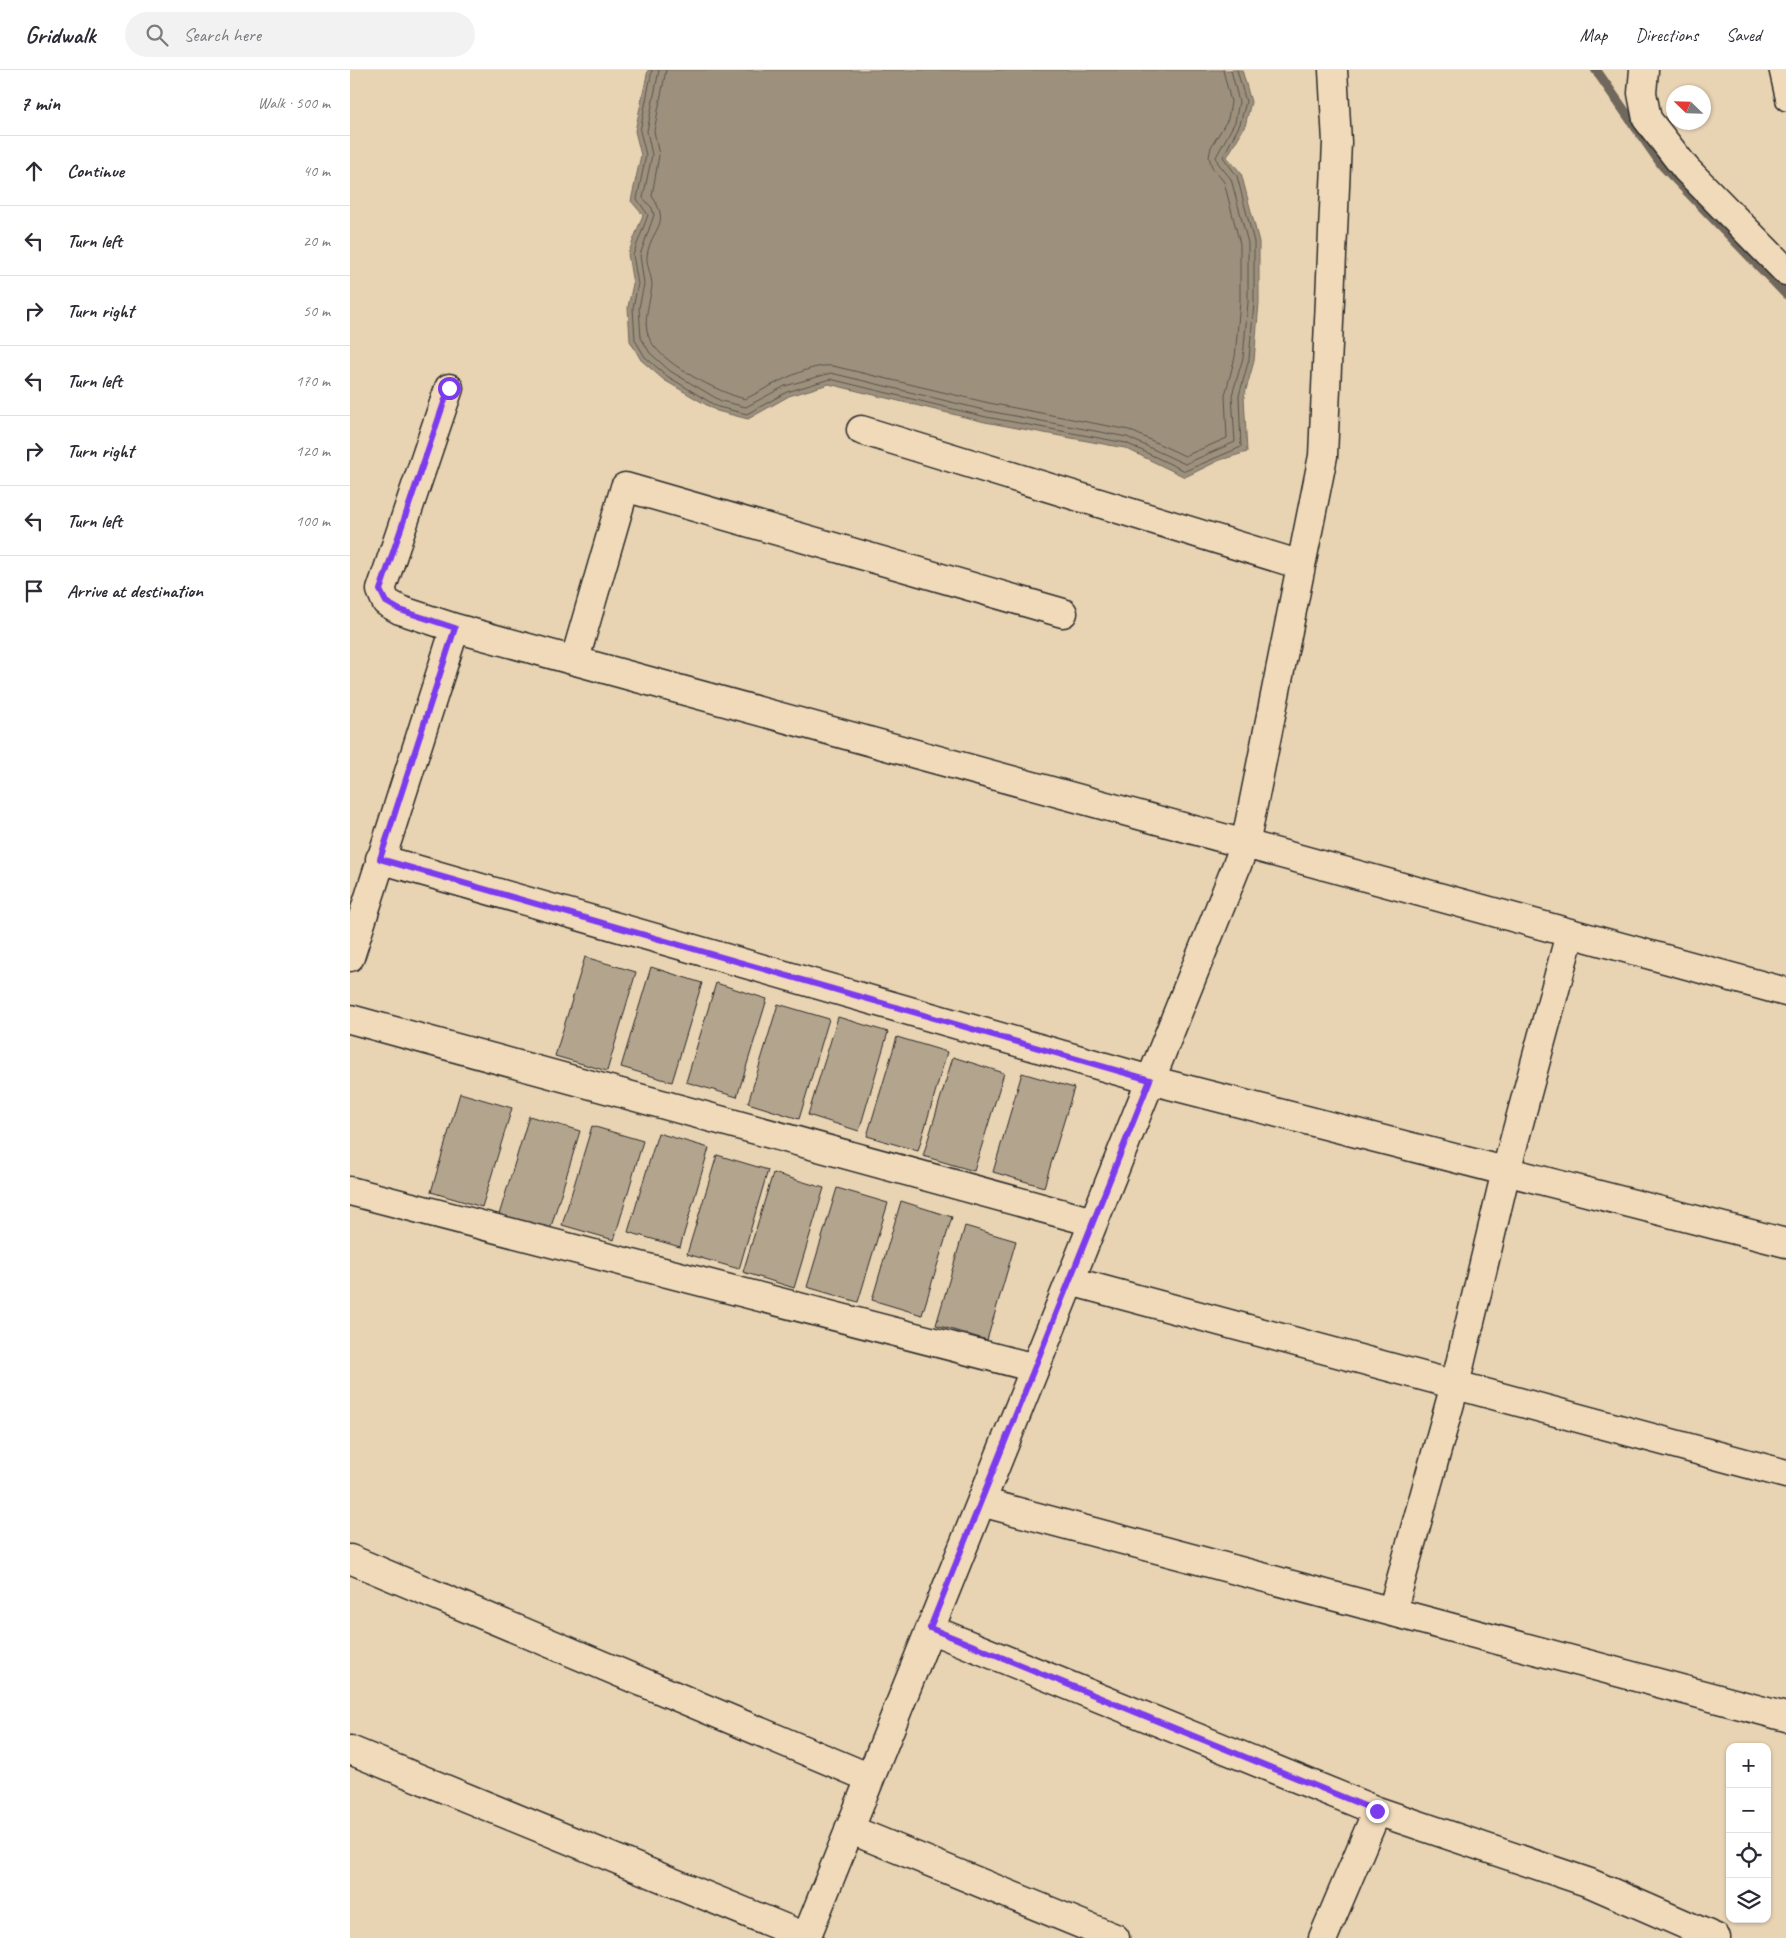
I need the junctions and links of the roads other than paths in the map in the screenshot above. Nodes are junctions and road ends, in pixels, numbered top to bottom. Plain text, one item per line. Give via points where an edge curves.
1 (1333, 70) edge
2 (1644, 70) edge
3 (1779, 70) edge
4 (1786, 101) edge
5 (1786, 272) edge
6 (449, 388) dead end
7 (861, 430) dead end
8 (1301, 565) junction
9 (1063, 613) dead end
10 (455, 628) junction
11 (575, 659) junction
12 (1245, 845) junction
13 (380, 859) junction
14 (1570, 934) junction
15 (350, 957) edge
16 (1786, 990) edge
17 (350, 1018) edge
18 (1150, 1080) junction
19 (1506, 1171) junction
20 (350, 1191) edge
21 (1093, 1222) junction
22 (1786, 1242) edge
23 (1070, 1281) junction
24 (1035, 1368) junction
25 (1456, 1386) junction
26 (1786, 1474) edge
27 (981, 1502) junction
28 (350, 1559) edge
29 (1392, 1612) junction
30 (930, 1628) junction
31 (1786, 1717) edge
32 (350, 1750) edge
33 (870, 1778) junction
34 (1377, 1811) junction
35 (849, 1830) junction
36 (806, 1938) edge
37 (1115, 1938) edge
38 (1323, 1938) edge
39 (1716, 1938) edge

1 - 8 street via 1336,142 1323,456
2 - 5 street via 1642,93 1647,119 1686,169
3 - 4 lane
6 - 10 street via 380,590 386,602 400,610
7 - 8 street
8 - 12 street
9 - 11 street via 626,487
10 - 11 street
10 - 13 street
11 - 12 street
12 - 14 street
12 - 18 street
13 - 15 street
13 - 18 street
14 - 16 street
14 - 19 street
17 - 21 street
18 - 19 street
18 - 21 street
19 - 22 street
19 - 25 street
20 - 24 street
21 - 23 street
23 - 24 street
23 - 25 street
24 - 27 street
25 - 26 street
25 - 29 street
27 - 29 street
27 - 30 street
28 - 33 street
29 - 31 street
30 - 33 street
30 - 34 street
32 - 36 street
33 - 35 street
34 - 38 street
34 - 39 street via 1590,1883
35 - 36 street
35 - 37 street

